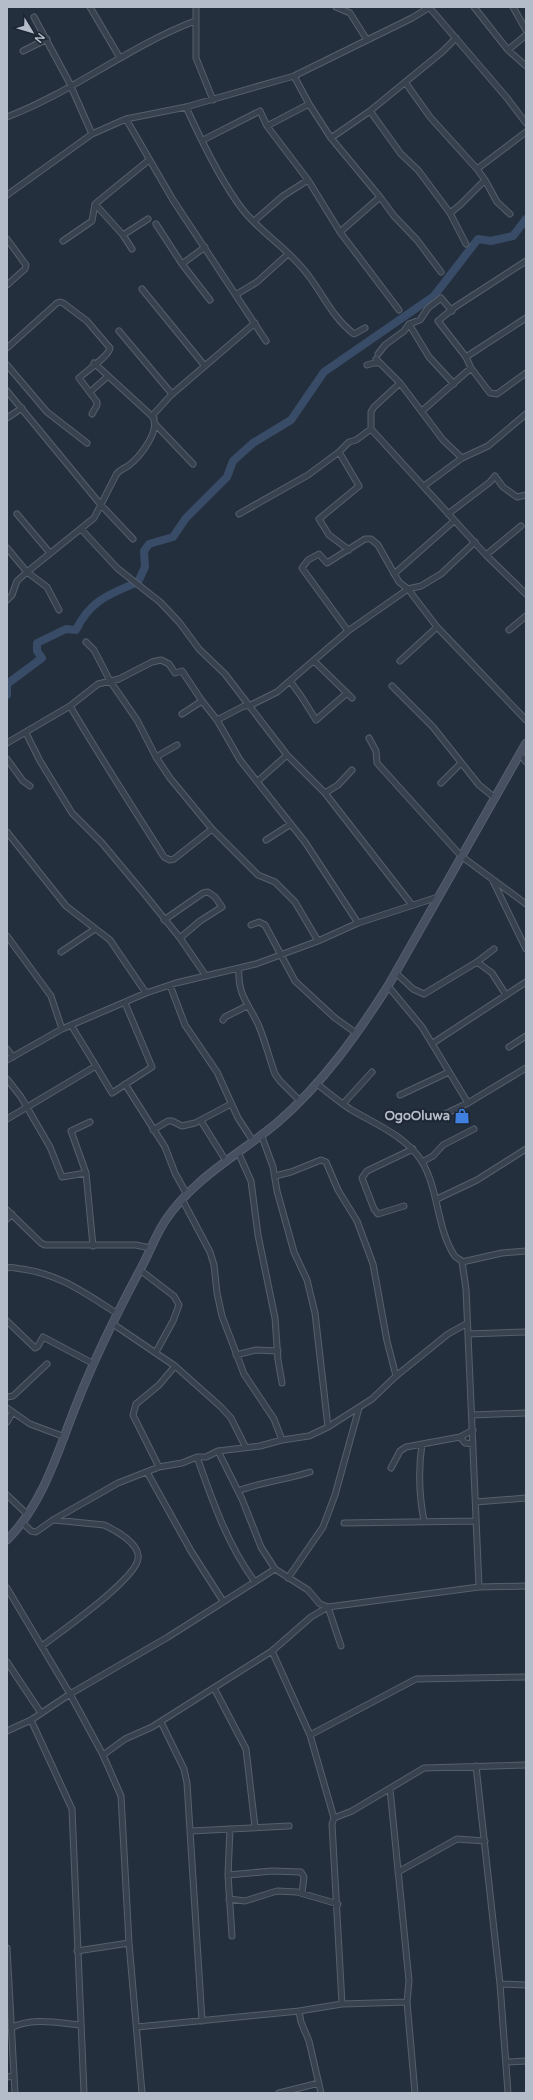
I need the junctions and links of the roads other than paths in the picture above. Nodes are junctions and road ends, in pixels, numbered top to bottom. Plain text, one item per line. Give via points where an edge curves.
1 (90, 7) edge
2 (196, 7) edge
3 (336, 7) edge
4 (430, 7) edge
5 (474, 7) edge
6 (513, 7) edge
7 (34, 17) dead end
8 (195, 21) junction
9 (526, 30) edge
10 (526, 35) edge
11 (456, 38) junction
12 (47, 39) junction
13 (368, 40) junction
14 (508, 50) junction
15 (23, 51) dead end
16 (120, 58) junction
17 (526, 66) edge
18 (294, 76) junction
19 (405, 82) junction
20 (70, 87) junction
21 (213, 100) junction
22 (309, 104) junction
23 (186, 107) junction
24 (370, 111) junction
25 (7, 117) edge
26 (126, 119) junction
27 (526, 123) edge
28 (267, 126) junction
29 (526, 132) edge
30 (92, 134) junction
31 (331, 138) junction
32 (203, 140) junction
33 (149, 160) junction
34 (477, 169) junction
35 (308, 180) junction
36 (485, 180) junction
37 (7, 195) edge
38 (380, 197) junction
39 (96, 204) junction
40 (450, 213) junction
41 (510, 214) dead end
42 (148, 219) dead end
43 (254, 222) junction
44 (156, 224) dead end
45 (340, 232) junction
46 (123, 235) junction
47 (7, 239) edge
48 (63, 241) dead end
49 (466, 244) dead end
50 (205, 248) junction
51 (132, 249) dead end
52 (288, 254) junction
53 (526, 261) edge
54 (182, 264) junction
55 (441, 272) dead end
56 (7, 286) edge
57 (142, 289) dead end
58 (237, 294) junction
59 (210, 300) dead end
60 (399, 310) dead end
61 (452, 311) junction
62 (526, 318) edge
63 (255, 323) junction
64 (409, 324) junction
65 (364, 328) dead end
66 (119, 331) dead end
67 (266, 341) dead end
68 (7, 348) edge
69 (466, 357) junction
70 (94, 363) junction
71 (380, 363) junction
72 (7, 365) edge
73 (204, 365) junction
74 (367, 365) dead end
75 (471, 368) junction
76 (526, 373) edge
77 (107, 377) junction
78 (400, 384) junction
79 (454, 384) junction
80 (7, 390) edge
81 (90, 392) junction
82 (172, 394) junction
83 (22, 408) junction
84 (422, 411) junction
85 (92, 414) dead end
86 (526, 414) edge
87 (7, 418) edge
88 (154, 418) junction
89 (155, 424) junction
90 (371, 429) junction
91 (87, 442) dead end
92 (339, 452) junction
93 (462, 458) junction
94 (193, 464) dead end
95 (424, 486) junction
96 (526, 495) edge
97 (101, 505) junction
98 (17, 514) dead end
99 (239, 514) dead end
100 (448, 514) junction
101 (454, 521) junction
102 (521, 526) dead end
103 (81, 529) junction
104 (133, 538) dead end
105 (475, 542) junction
106 (7, 548) edge
107 (349, 550) junction
108 (50, 553) junction
109 (486, 555) junction
110 (27, 572) junction
111 (394, 574) junction
112 (408, 590) junction
113 (526, 594) edge
114 (7, 600) edge
115 (60, 610) dead end
116 (526, 616) edge
117 (437, 627) junction
118 (509, 630) dead end
119 (348, 631) junction
120 (86, 642) dead end
121 (400, 660) dead end
122 (314, 661) junction
123 (110, 681) junction
124 (290, 681) junction
125 (392, 686) dead end
126 (347, 693) junction
127 (352, 698) dead end
128 (202, 701) junction
129 (70, 706) junction
130 (249, 706) junction
131 (182, 714) dead end
132 (217, 720) junction
133 (526, 720) edge
134 (26, 733) junction
135 (369, 738) dead end
136 (7, 743) edge
137 (526, 743) edge
138 (177, 745) dead end
139 (520, 754) junction
140 (287, 755) junction
141 (156, 756) junction
142 (7, 759) edge
143 (526, 762) edge
144 (460, 763) junction
145 (352, 770) dead end
146 (258, 781) junction
147 (441, 783) dead end
148 (30, 786) dead end
149 (325, 793) junction
150 (495, 798) junction
151 (291, 824) junction
152 (212, 829) junction
153 (7, 832) edge
154 (266, 840) dead end
155 (461, 856) junction
156 (491, 878) junction
157 (438, 897) junction
158 (526, 904) edge
159 (412, 905) junction
160 (164, 920) junction
161 (358, 923) junction
162 (252, 925) dead end
163 (95, 929) junction
164 (7, 936) edge
165 (180, 938) junction
166 (318, 941) junction
167 (494, 949) dead end
168 (526, 949) edge
169 (61, 952) dead end
170 (282, 955) junction
171 (477, 962) junction
172 (239, 968) junction
173 (396, 973) junction
174 (206, 976) junction
175 (526, 982) edge
176 (170, 985) junction
177 (388, 986) junction
178 (146, 993) junction
179 (506, 995) junction
180 (125, 1003) junction
181 (247, 1006) junction
182 (222, 1020) dead end
183 (71, 1025) junction
184 (62, 1029) junction
185 (356, 1033) junction
186 (526, 1036) edge
187 (433, 1043) junction
188 (509, 1047) dead end
189 (7, 1049) edge
190 (13, 1057) junction
191 (7, 1060) edge
192 (96, 1066) junction
193 (526, 1068) edge
194 (372, 1072) dead end
195 (449, 1072) junction
196 (7, 1079) edge
197 (125, 1084) junction
198 (316, 1084) junction
199 (400, 1096) dead end
200 (300, 1101) junction
201 (468, 1103) junction
202 (231, 1104) junction
203 (343, 1104) junction
204 (28, 1108) junction
205 (443, 1115) dead end
206 (7, 1119) edge
207 (201, 1121) junction
208 (90, 1122) dead end
209 (474, 1128) dead end
210 (153, 1130) junction
211 (261, 1134) junction
212 (253, 1141) junction
213 (413, 1149) junction
214 (526, 1149) edge
215 (238, 1152) junction
216 (226, 1161) junction
217 (422, 1162) junction
218 (86, 1173) junction
219 (275, 1176) junction
220 (184, 1196) junction
221 (437, 1199) junction
222 (404, 1206) dead end
223 (7, 1210) edge
224 (12, 1214) junction
225 (7, 1219) edge
226 (93, 1246) junction
227 (150, 1248) junction
228 (526, 1251) edge
229 (462, 1262) junction
230 (7, 1268) edge
231 (140, 1270) junction
232 (118, 1314) junction
233 (7, 1321) edge
234 (113, 1324) junction
235 (466, 1324) junction
236 (526, 1332) edge
237 (468, 1334) junction
238 (278, 1351) junction
239 (156, 1352) junction
240 (236, 1355) junction
241 (47, 1364) dead end
242 (94, 1364) junction
243 (175, 1366) junction
244 (396, 1376) junction
245 (282, 1383) dead end
246 (7, 1397) edge
247 (7, 1408) edge
248 (358, 1408) junction
249 (13, 1412) junction
250 (526, 1413) edge
251 (472, 1415) junction
252 (7, 1422) edge
253 (328, 1427) junction
254 (473, 1430) junction
255 (65, 1437) junction
256 (460, 1437) junction
257 (282, 1440) junction
258 (422, 1444) junction
259 (473, 1444) junction
260 (245, 1446) junction
261 (218, 1451) junction
262 (198, 1457) junction
263 (159, 1467) junction
264 (391, 1468) dead end
265 (147, 1472) junction
266 (310, 1472) dead end
267 (238, 1491) junction
268 (7, 1495) edge
269 (526, 1498) edge
270 (476, 1502) junction
271 (28, 1515) junction
272 (53, 1520) junction
273 (424, 1521) junction
274 (476, 1521) junction
275 (23, 1522) junction
276 (344, 1523) dead end
277 (7, 1540) edge
278 (275, 1569) junction
279 (288, 1578) junction
280 (255, 1582) junction
281 (526, 1586) edge
282 (480, 1587) junction
283 (7, 1588) edge
284 (223, 1601) junction
285 (328, 1606) junction
286 (42, 1646) junction
287 (341, 1646) dead end
288 (272, 1651) junction
289 (7, 1662) edge
290 (526, 1677) edge
291 (214, 1688) junction
292 (70, 1694) junction
293 (42, 1712) junction
294 (31, 1720) junction
295 (161, 1722) junction
296 (8, 1729) edge
297 (310, 1734) junction
298 (103, 1755) junction
299 (526, 1765) edge
300 (476, 1766) junction
301 (390, 1789) junction
302 (334, 1818) junction
303 (289, 1826) dead end
304 (255, 1827) junction
305 (230, 1829) junction
306 (190, 1831) junction
307 (484, 1841) junction
308 (398, 1872) junction
309 (228, 1875) junction
310 (302, 1893) junction
311 (229, 1899) junction
312 (338, 1904) junction
313 (232, 1936) dead end
314 (130, 1943) junction
315 (7, 1948) edge
316 (77, 1951) junction
317 (7, 1964) edge
318 (500, 1984) junction
319 (526, 1985) edge
320 (407, 2002) junction
321 (342, 2004) junction
322 (299, 2011) junction
323 (11, 2015) junction
324 (202, 2021) junction
325 (17, 2025) junction
326 (80, 2025) junction
327 (137, 2027) junction
328 (11, 2028) junction
329 (526, 2061) edge
330 (506, 2062) junction
331 (14, 2076) junction
332 (7, 2077) edge
333 (319, 2084) junction
334 (14, 2093) edge
335 (84, 2093) edge
336 (142, 2093) edge
337 (279, 2093) edge
338 (321, 2093) edge
339 (415, 2093) edge
340 (508, 2093) edge

1 - 16 street
2 - 8 street
3 - 13 street via 350,13
4 - 11 street
4 - 13 street
5 - 14 street
6 - 9 street
7 - 12 street
8 - 16 street via 170,31
8 - 21 street via 196,58
10 - 14 street
11 - 19 street
11 - 27 street
12 - 15 street
12 - 20 street
13 - 18 street
14 - 17 street
16 - 20 street
18 - 21 street
18 - 22 street
19 - 24 street
19 - 34 street via 430,117
20 - 25 street via 36,106
20 - 30 street
21 - 23 street
22 - 28 street
22 - 31 street
23 - 26 street
23 - 32 street
24 - 31 street
24 - 40 street via 401,154 418,170
26 - 30 street
26 - 33 street
28 - 32 street via 260,111
28 - 35 street
29 - 34 street
30 - 37 street
31 - 38 street
32 - 43 street via 221,178
33 - 39 street
33 - 50 street
34 - 36 street
35 - 43 street via 283,196
35 - 45 street
36 - 40 street
36 - 41 street via 497,202
38 - 45 street
38 - 55 street
39 - 46 street
39 - 48 street via 92,221
40 - 49 street
42 - 46 street
43 - 52 street
44 - 54 street
45 - 60 street
46 - 51 street
47 - 56 street via 24,262 25,269
50 - 54 street
50 - 58 street
52 - 58 street via 257,282
52 - 65 street via 308,274 347,331 354,334
53 - 61 street
54 - 59 street
57 - 73 street
58 - 63 street
61 - 64 street via 441,298 428,308 420,320
61 - 69 street via 438,321
62 - 69 street
63 - 67 street
63 - 73 street
64 - 71 street via 385,345 377,356
64 - 79 street via 429,357
66 - 82 street
68 - 70 street via 60,302 87,322 110,348 108,354
69 - 75 street
70 - 77 street
70 - 81 street via 79,378
71 - 74 street
71 - 78 street
72 - 91 street via 47,412
73 - 82 street
75 - 76 street via 490,393 497,394
75 - 79 street
77 - 81 street
77 - 88 street
78 - 84 street
78 - 90 street via 374,407 371,412
79 - 84 street
80 - 83 street
81 - 85 street via 97,405
82 - 88 street via 152,416
83 - 87 street
83 - 97 street
84 - 93 street via 443,440
86 - 93 street via 488,446
88 - 89 street
89 - 94 street
89 - 97 street via 154,434 133,461 116,475
90 - 92 street via 349,442
90 - 95 street
92 - 99 street via 308,475
92 - 107 street via 359,486 319,519 329,535
93 - 95 street
95 - 100 street
96 - 100 street via 517,497 503,487 495,476
97 - 103 street via 94,518
97 - 104 street
98 - 108 street
100 - 101 street
101 - 105 street
101 - 111 street
102 - 109 street
103 - 108 street
103 - 130 street via 117,568 160,602 179,622 199,649 225,674
105 - 109 street
105 - 112 street via 441,574 421,586
106 - 110 street
107 - 111 street via 364,539 371,539 378,545
107 - 119 street via 327,563 318,554 308,560 302,568
108 - 110 street
109 - 113 street
110 - 114 street via 17,581 12,595
110 - 115 street via 47,587
111 - 112 street
112 - 117 street
112 - 119 street
116 - 118 street
117 - 121 street
117 - 133 street
119 - 122 street
120 - 123 street via 94,650
122 - 124 street
122 - 126 street
123 - 128 street via 161,660 169,664 175,673 182,671
123 - 129 street via 98,684
123 - 141 street via 137,720
124 - 126 street via 316,720
124 - 130 street via 278,692
125 - 144 street via 432,727
126 - 127 street
128 - 131 street
128 - 132 street
129 - 134 street
129 - 152 street via 90,742 164,857 170,860 174,858
130 - 132 street via 244,706
130 - 140 street
132 - 146 street via 234,751
134 - 136 street
134 - 160 street via 32,748 72,813 102,843
135 - 155 street via 376,751 377,763
137 - 139 street
138 - 141 street
139 - 143 street
139 - 150 street
140 - 146 street
140 - 149 street
141 - 152 street via 186,799
142 - 148 street via 23,781
144 - 147 street
144 - 150 street via 479,785
145 - 149 street via 338,785
146 - 151 street
149 - 159 street
150 - 155 street
151 - 154 street
151 - 161 street
152 - 166 street via 258,875 275,882 295,902
153 - 163 street via 66,906
155 - 156 street
155 - 157 street
156 - 158 street
156 - 168 street
157 - 159 street
157 - 173 street
159 - 161 street
160 - 165 street
160 - 165 street via 203,893 208,892 215,897 222,907
161 - 166 street
162 - 170 street via 259,922 265,925
163 - 169 street
163 - 178 street via 110,940
164 - 184 street via 51,996
165 - 174 street
166 - 170 street
167 - 171 street
170 - 172 street
170 - 185 street via 295,981 335,1018
171 - 173 street via 424,994
171 - 179 street via 492,972
172 - 174 street
172 - 181 street via 241,988
173 - 177 street
174 - 176 street
175 - 179 street
176 - 178 street
176 - 202 street via 185,1024 217,1072
177 - 185 street
177 - 187 street
178 - 180 street
179 - 187 street
180 - 183 street
180 - 197 street via 152,1067
181 - 182 street
181 - 200 street via 257,1022 275,1074
183 - 184 street
183 - 192 street
184 - 190 street
185 - 198 street
186 - 188 street
187 - 195 street
189 - 190 street
190 - 191 street
192 - 197 street via 112,1093
192 - 204 street
193 - 201 street
194 - 203 street
195 - 199 street
195 - 201 street
196 - 204 street
197 - 210 street
198 - 200 street
198 - 203 street
200 - 211 street
201 - 205 street
202 - 207 street
202 - 212 street
203 - 213 street via 400,1138
204 - 206 street
204 - 218 street via 50,1147 62,1177
207 - 210 street via 182,1126 168,1121
207 - 216 street
208 - 218 street via 71,1131
209 - 217 street via 443,1145 433,1156
210 - 220 street via 165,1147
211 - 212 street
211 - 219 street
212 - 215 street
213 - 217 street
213 - 222 street via 367,1171 362,1178 378,1214
214 - 221 street via 477,1180
215 - 216 street
215 - 238 street via 251,1181 258,1235 275,1318
216 - 220 street
217 - 221 street
218 - 226 street
219 - 244 street via 320,1160 326,1162 338,1190 357,1221 373,1264
219 - 253 street via 294,1252 307,1280 315,1313
220 - 227 street via 164,1222
220 - 240 street via 210,1252 222,1316
221 - 229 street via 450,1248 455,1257
223 - 224 street
224 - 225 street
224 - 226 street via 45,1245
226 - 227 street via 136,1245
227 - 231 street
228 - 229 street via 502,1253
229 - 235 street via 466,1289
230 - 232 street via 31,1270 57,1277
231 - 232 street
231 - 239 street via 174,1296 179,1305
232 - 234 street
233 - 242 street via 35,1348 43,1337
234 - 239 street
234 - 242 street
235 - 237 street
235 - 244 street via 448,1334
236 - 237 street
237 - 251 street
238 - 240 street via 256,1350
238 - 245 street
239 - 243 street
240 - 257 street via 244,1374 274,1419
241 - 246 street via 13,1396
242 - 255 street
243 - 260 street via 231,1418
243 - 263 street via 133,1409 133,1415
244 - 248 street via 372,1399
247 - 249 street
248 - 253 street
248 - 279 street via 335,1495 323,1528
249 - 252 street
249 - 255 street via 30,1424
250 - 251 street
251 - 254 street
253 - 257 street via 309,1436
254 - 256 street
254 - 259 street
255 - 271 street
256 - 258 street
256 - 259 street via 465,1443
257 - 260 street via 260,1446
258 - 264 street via 400,1451
258 - 273 street via 419,1482
259 - 270 street
260 - 261 street
261 - 262 street via 206,1457
261 - 267 street
262 - 263 street
262 - 280 street via 239,1560
263 - 265 street
265 - 272 street via 118,1483
265 - 284 street via 191,1551
266 - 267 street
267 - 278 street via 261,1547
268 - 271 street
269 - 270 street
270 - 274 street
271 - 275 street
272 - 275 street via 36,1532 31,1531
272 - 286 street via 109,1527 134,1546 138,1560 135,1567 109,1593
273 - 274 street
273 - 276 street
274 - 282 street
275 - 277 street
278 - 279 street
278 - 280 street
279 - 285 street via 308,1590 320,1604
280 - 284 street
281 - 282 street
282 - 285 street
283 - 286 street
284 - 292 street via 168,1637
285 - 287 street
285 - 288 street via 311,1617
286 - 292 street
288 - 291 street
288 - 297 street
289 - 293 street
290 - 297 street via 416,1679
291 - 295 street
291 - 304 street via 246,1749
292 - 293 street
292 - 298 street
293 - 294 street
294 - 296 street
294 - 316 street via 72,1809
295 - 298 street via 125,1738
295 - 306 street via 184,1769
297 - 302 street
298 - 314 street via 122,1805
299 - 300 street
300 - 301 street via 424,1768
300 - 307 street
301 - 302 street via 352,1811
301 - 308 street
302 - 312 street via 332,1824
303 - 304 street
304 - 305 street
305 - 306 street
305 - 309 street
306 - 324 street
307 - 308 street via 457,1839
307 - 318 street
308 - 320 street via 409,1981
309 - 310 street via 272,1871 301,1872 304,1877
309 - 311 street
310 - 311 street via 277,1891 245,1901
310 - 312 street
311 - 313 street
312 - 321 street
314 - 316 street
314 - 327 street
315 - 317 street
316 - 326 street
317 - 323 street
318 - 319 street
318 - 330 street
320 - 321 street
320 - 339 street
321 - 322 street
322 - 324 street
322 - 333 street
323 - 325 street
323 - 328 street
324 - 327 street
325 - 326 street via 36,2022
325 - 328 street
326 - 335 street
327 - 336 street
328 - 331 street
329 - 330 street
330 - 340 street
331 - 332 street
331 - 334 street
333 - 337 street
333 - 338 street

